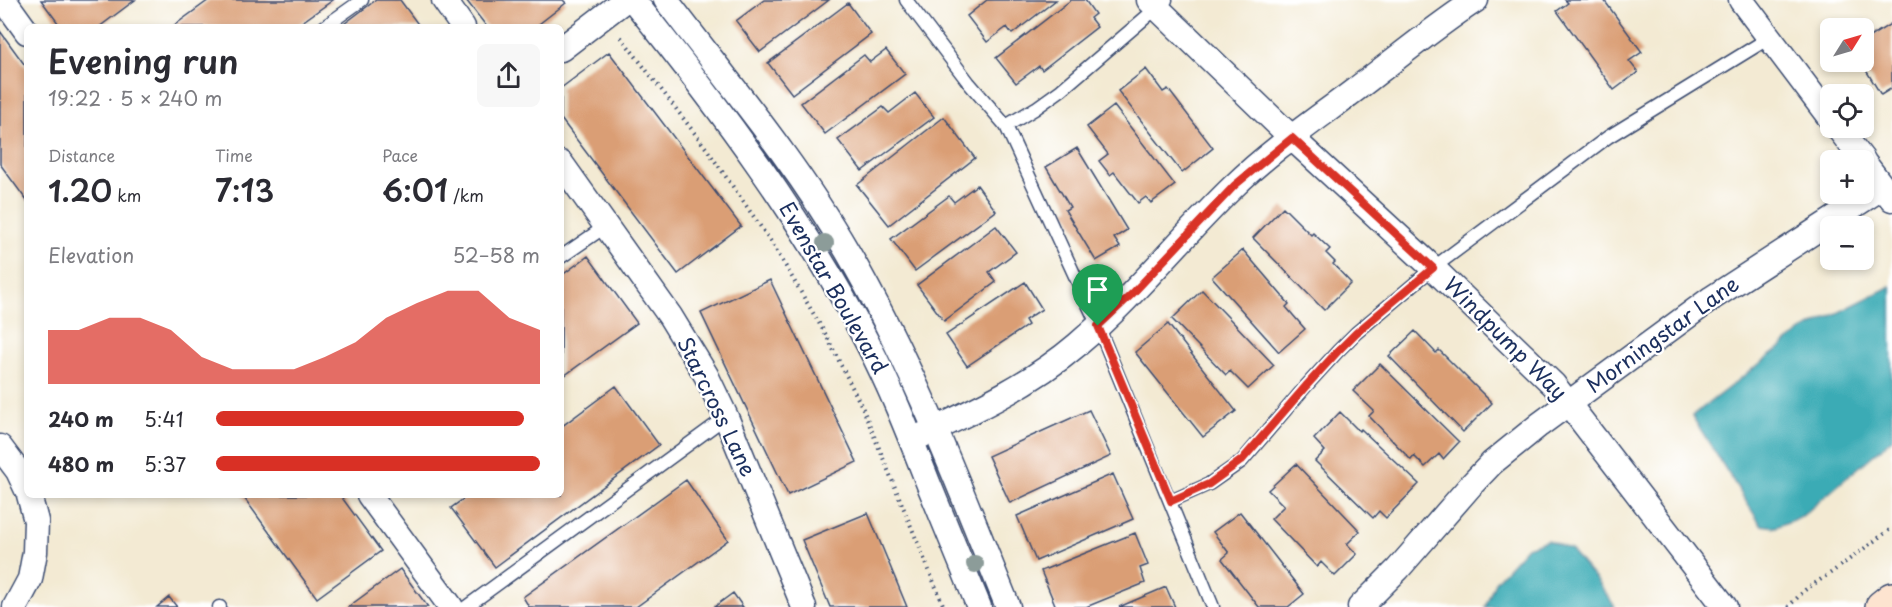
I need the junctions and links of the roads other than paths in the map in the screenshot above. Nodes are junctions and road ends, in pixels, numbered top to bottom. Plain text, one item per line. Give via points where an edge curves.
1 (4, 0) edge
2 (362, 0) edge
3 (444, 0) edge
4 (625, 0) edge
5 (633, 0) edge
6 (666, 0) edge
7 (906, 0) edge
8 (1476, 0) edge
9 (1740, 0) edge
10 (1157, 3) edge
11 (328, 24) edge
12 (461, 24) edge
13 (24, 28) edge
14 (1769, 38) junction
15 (564, 47) edge
16 (1820, 105) edge
17 (1006, 126) junction
18 (1292, 138) junction
19 (1846, 138) edge
20 (1855, 150) edge
21 (564, 167) edge
22 (1874, 176) edge
23 (1887, 193) edge
24 (606, 226) junction
25 (564, 256) edge
26 (1433, 268) junction
27 (1098, 326) junction
28 (1569, 403) junction
29 (726, 417) junction
30 (936, 429) junction
31 (912, 440) junction
32 (0, 447) edge
33 (24, 484) edge
34 (30, 498) edge
35 (371, 498) edge
36 (1171, 501) junction
37 (1892, 599) edge
38 (15, 607) edge
39 (452, 607) edge
40 (466, 607) edge
41 (804, 607) edge
42 (979, 607) edge
43 (1008, 607) edge
44 (1213, 607) edge
45 (1360, 607) edge
46 (1725, 607) edge
47 (1882, 607) edge

1 - 13 street
2 - 11 lane
3 - 12 street
4 - 15 street
5 - 31 street, Evenstar Boulevard via 761,168 808,238 868,344
6 - 30 street, Evenstar Boulevard via 782,152 829,222 894,336
7 - 17 lane
8 - 18 street
9 - 14 street
10 - 17 lane via 1061,90
10 - 18 street, Windpump Way
14 - 16 street
14 - 26 lane via 1608,137
17 - 27 lane
18 - 26 street, Windpump Way
18 - 27 street via 1235,185
19 - 20 street
21 - 24 street, Starcross Lane
22 - 23 street
23 - 28 street, Morningstar Lane via 1712,298
24 - 25 lane
24 - 29 street, Starcross Lane via 670,316
26 - 28 street, Windpump Way
26 - 36 lane via 1338,351 1242,460 1209,484
27 - 30 street via 1051,366 1020,386
27 - 36 lane
28 - 45 street, Morningstar Lane via 1492,463
28 - 46 street, Windpump Way
29 - 40 lane
29 - 41 street, Starcross Lane
30 - 31 street
30 - 43 street, Evenstar Boulevard
31 - 42 street, Evenstar Boulevard
32 - 33 street
34 - 38 street via 36,521 35,552 30,579
35 - 39 street
36 - 44 lane
37 - 47 main road

